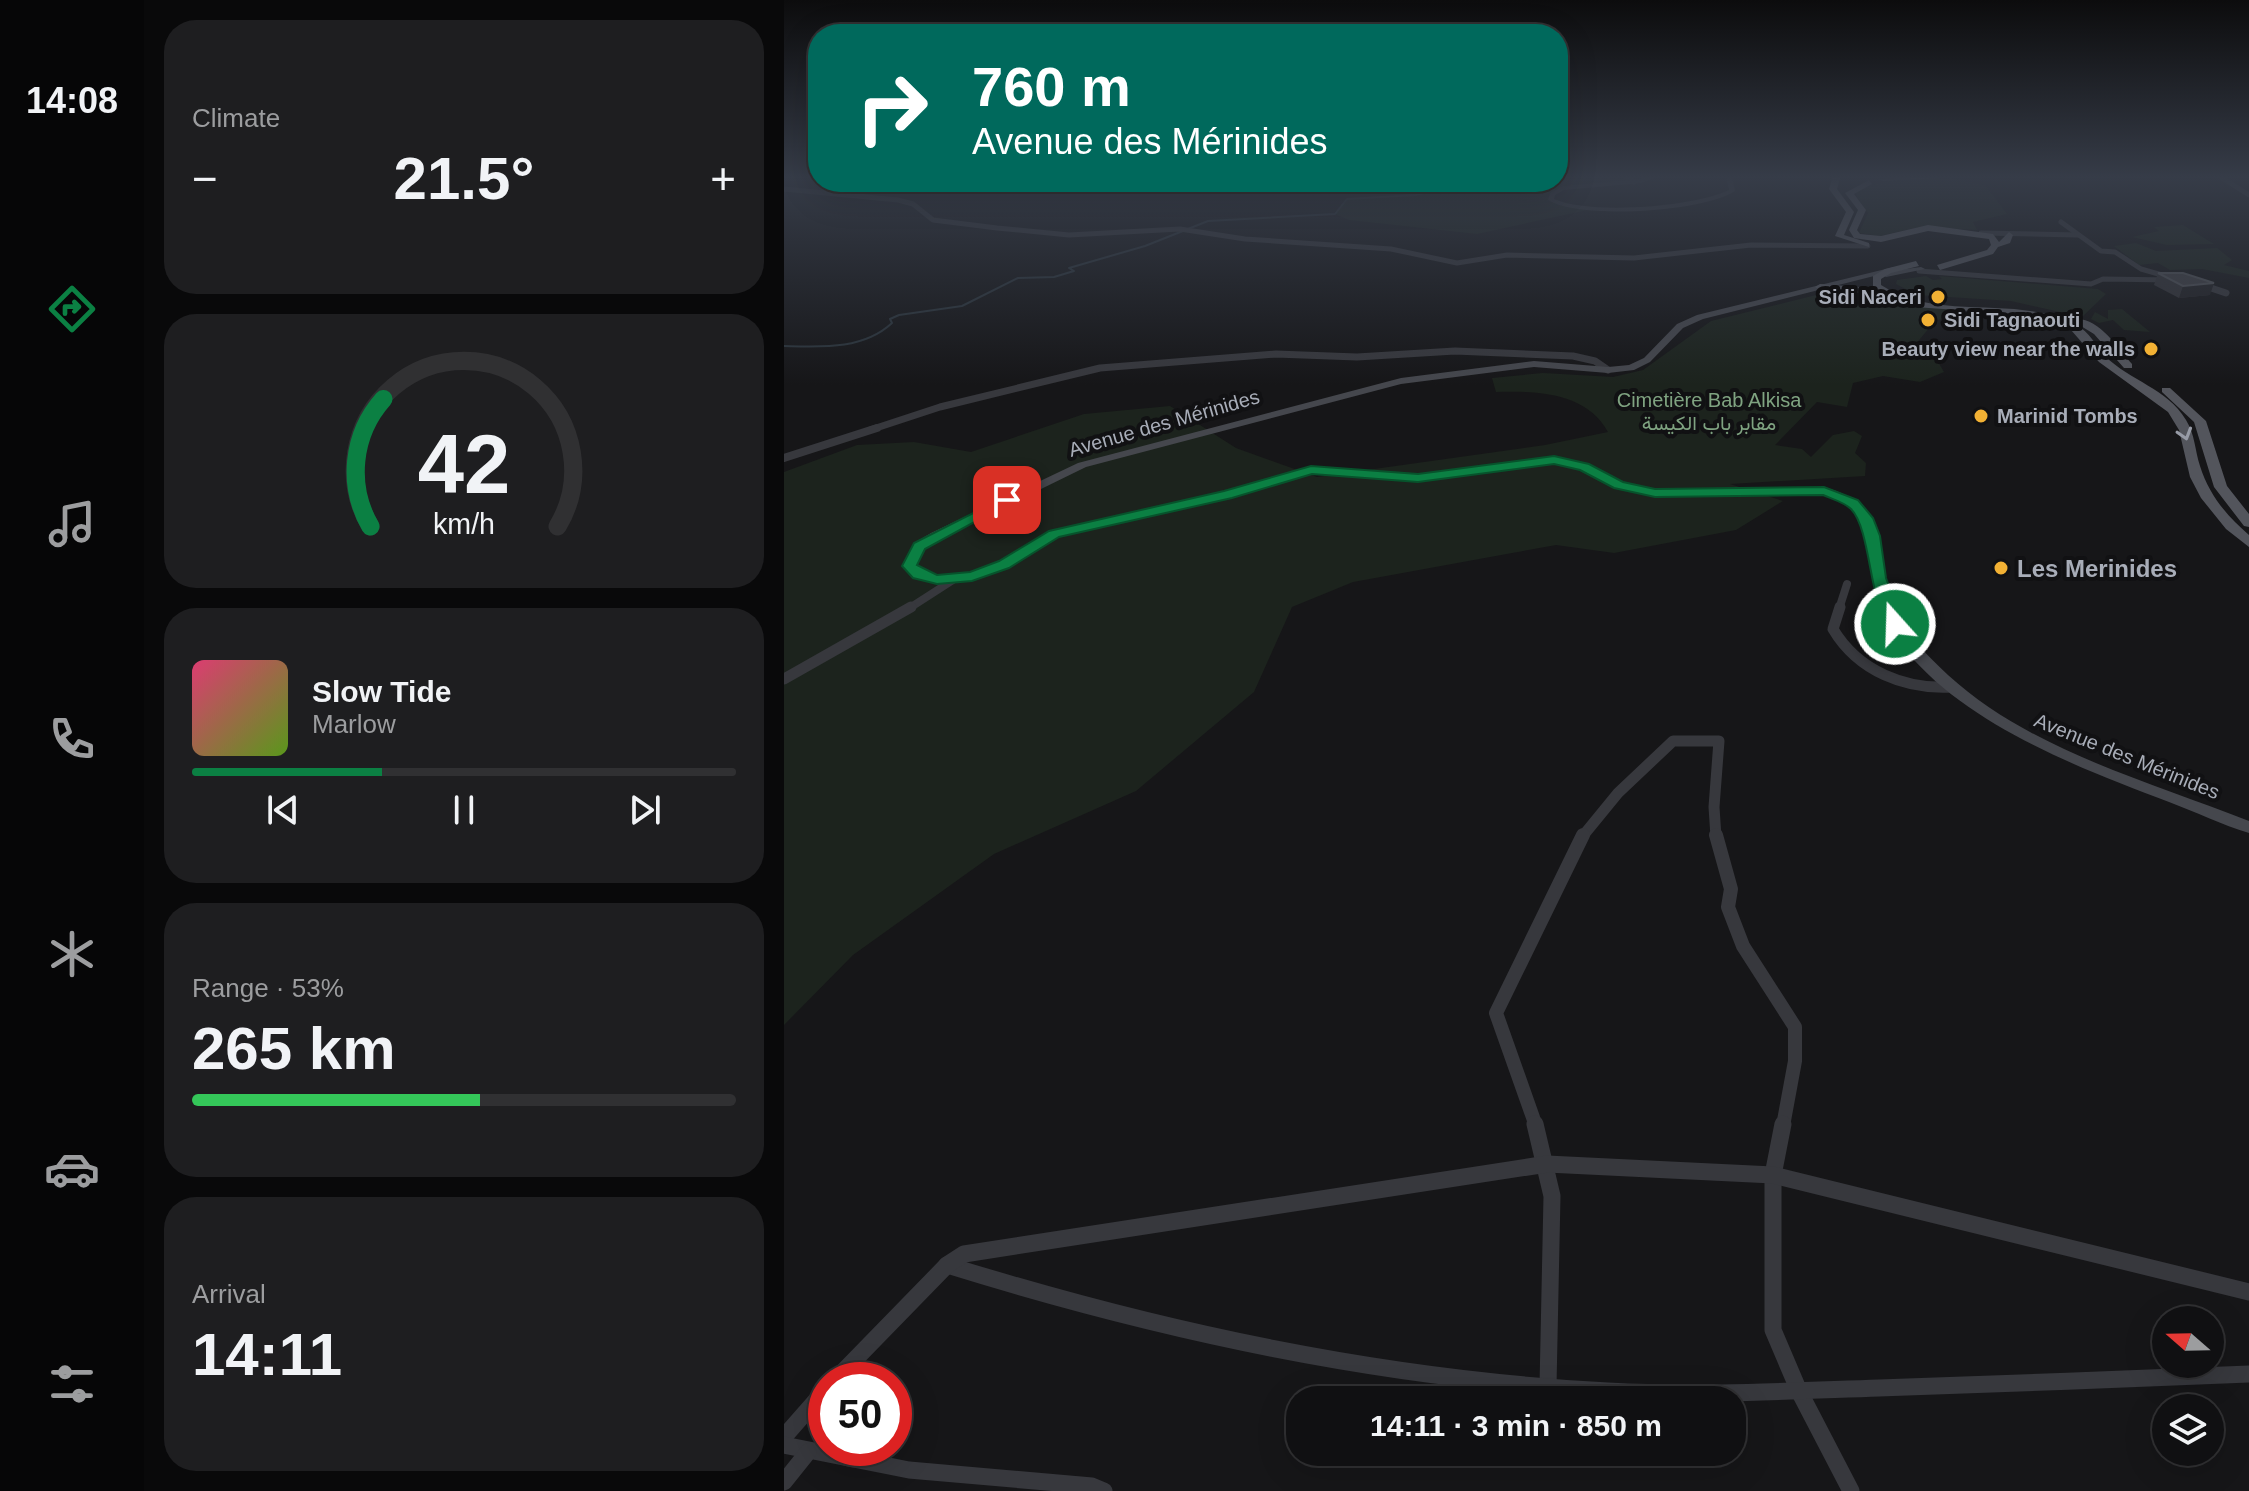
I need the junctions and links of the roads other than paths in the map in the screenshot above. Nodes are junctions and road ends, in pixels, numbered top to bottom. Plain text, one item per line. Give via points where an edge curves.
1 (1341, 246) edge
2 (1746, 246) edge
3 (1819, 246) edge
4 (1868, 246) edge
5 (1982, 246) edge
6 (1991, 246) edge
7 (2093, 246) edge
8 (1922, 267) junction
9 (1894, 269) junction
10 (1880, 275) junction
11 (1852, 278) junction
12 (2186, 282) edge
13 (1820, 287) junction
14 (1882, 292) junction
15 (2226, 293) dead end
16 (1608, 370) junction
17 (784, 458) edge
18 (2249, 523) edge
19 (2249, 543) edge
20 (953, 580) junction
21 (1847, 584) dead end
22 (784, 679) edge
23 (1953, 687) junction
24 (2249, 827) edge
25 (1547, 1164) junction
26 (1773, 1175) junction
27 (947, 1265) junction
28 (2249, 1292) edge
29 (853, 1362) edge
30 (2249, 1374) edge
31 (1548, 1386) joint
32 (1799, 1391) junction
33 (1746, 1392) edge
34 (808, 1410) edge
35 (784, 1437) edge
36 (784, 1445) edge
37 (808, 1452) joint
38 (887, 1466) edge
39 (784, 1482) edge
40 (1104, 1491) edge
41 (1851, 1491) edge

1 - 2 street via 1391,249 1457,263 1507,255 1634,258
3 - 4 street
5 - 8 main road
6 - 8 main road via 1988,253
7 - 8 street via 2177,280 2101,279 2091,284
8 - 9 main road
8 - 10 main road
8 - 18 main road via 1893,277 1887,285 1924,300 2047,310 2095,330 2121,361 2196,416 2221,487
9 - 10 main road
9 - 11 main road
10 - 11 main road
10 - 14 main road via 1875,284
11 - 13 main road, Avenue des Mérinides
12 - 15 street
13 - 14 main road
13 - 16 main road, Avenue des Mérinides via 1688,321 1639,366
14 -> 19 main road via 1925,305 2031,313 2077,329 2101,358 2180,419 2202,490
16 - 17 street via 1587,358 1476,351 1357,357 1276,354 1100,368 954,403
16 - 20 main road, Avenue des Mérinides via 1534,364 1412,379 1082,465 935,536 911,556 909,566 919,574
20 - 22 street
20 - 23 main road, Avenue des Mérinides via 1004,564 1054,534 1311,470 1408,478 1554,460 1655,493 1810,490 1849,500 1867,522 1878,578 1898,631
21 - 23 street via 1833,629 1851,657 1905,682
23 - 24 main road, Avenue des Mérinides via 1991,717 2051,749
25 - 26 street
25 - 26 street via 1496,1013 1498,1004 1593,822 1673,741 1719,741 1714,807 1731,889 1728,907 1743,946 1795,1027 1795,1061
25 - 27 street via 985,1250
25 - 31 street via 1552,1196
26 - 28 street
26 - 32 street via 1773,1330
27 - 29 street
27 - 31 street via 1133,1318 1288,1350 1383,1369
30 - 32 street
32 - 33 street
32 - 41 street
34 - 35 street
36 - 37 street
37 - 39 street
38 - 40 street

